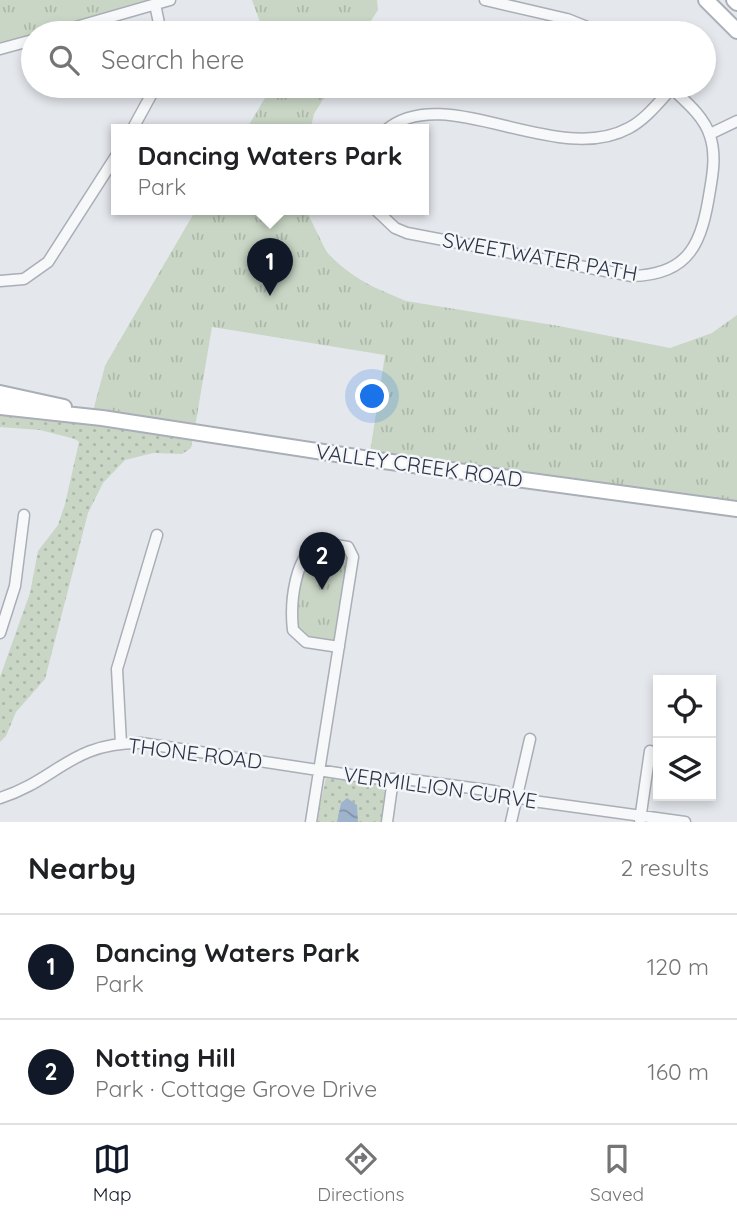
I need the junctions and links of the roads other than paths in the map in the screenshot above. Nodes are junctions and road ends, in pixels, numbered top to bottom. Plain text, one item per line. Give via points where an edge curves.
1 (170, 0) edge
2 (485, 0) edge
3 (706, 0) edge
4 (155, 4) junction
5 (96, 21) edge
6 (159, 21) edge
7 (572, 21) edge
8 (737, 31) edge
9 (21, 43) edge
10 (0, 49) edge
11 (149, 98) edge
12 (660, 98) edge
13 (682, 98) edge
14 (737, 121) edge
15 (135, 124) edge
16 (395, 124) edge
17 (710, 134) junction
18 (111, 164) edge
19 (381, 215) edge
20 (0, 281) edge
21 (0, 393) edge
22 (0, 407) edge
23 (102, 418) junction
24 (737, 509) edge
25 (24, 515) dead end
26 (157, 535) dead end
27 (0, 633) edge
28 (339, 647) junction
29 (530, 739) dead end
30 (121, 744) junction
31 (650, 751) dead end
32 (319, 771) junction
33 (393, 779) junction
34 (516, 797) junction
35 (0, 799) edge
36 (640, 819) edge
37 (311, 822) edge
38 (387, 822) edge
39 (511, 822) edge
40 (685, 822) edge

1 - 4 street
2 - 7 street
3 - 8 main road
4 - 5 street
4 - 6 street
9 - 10 street
11 - 15 street
12 - 16 street via 634,125 592,139 437,114 408,116
13 - 17 street
14 - 17 street
17 - 19 street, SWEETWATER PATH via 713,167 706,218 697,243 678,264 648,276 407,233
18 - 20 street via 48,262 23,279
21 - 23 main road, VALLEY CREEK ROAD
22 - 23 main road, VALLEY CREEK ROAD
23 - 24 main road, VALLEY CREEK ROAD
25 - 27 street via 15,586
26 - 30 street via 119,660 116,694
28 - 28 street via 353,554 345,547 319,544 306,552 300,565 293,630 306,642
28 - 32 street
29 - 34 street
30 - 32 street, THONE ROAD via 156,745
30 - 35 street, THONE ROAD via 76,756
31 - 36 street
32 - 33 street, VERMILLION CURVE
32 - 37 street
33 - 34 street, VERMILLION CURVE
33 - 38 street
34 - 36 street, VERMILLION CURVE
34 - 39 street
36 - 40 street, VERMILLION CURVE

